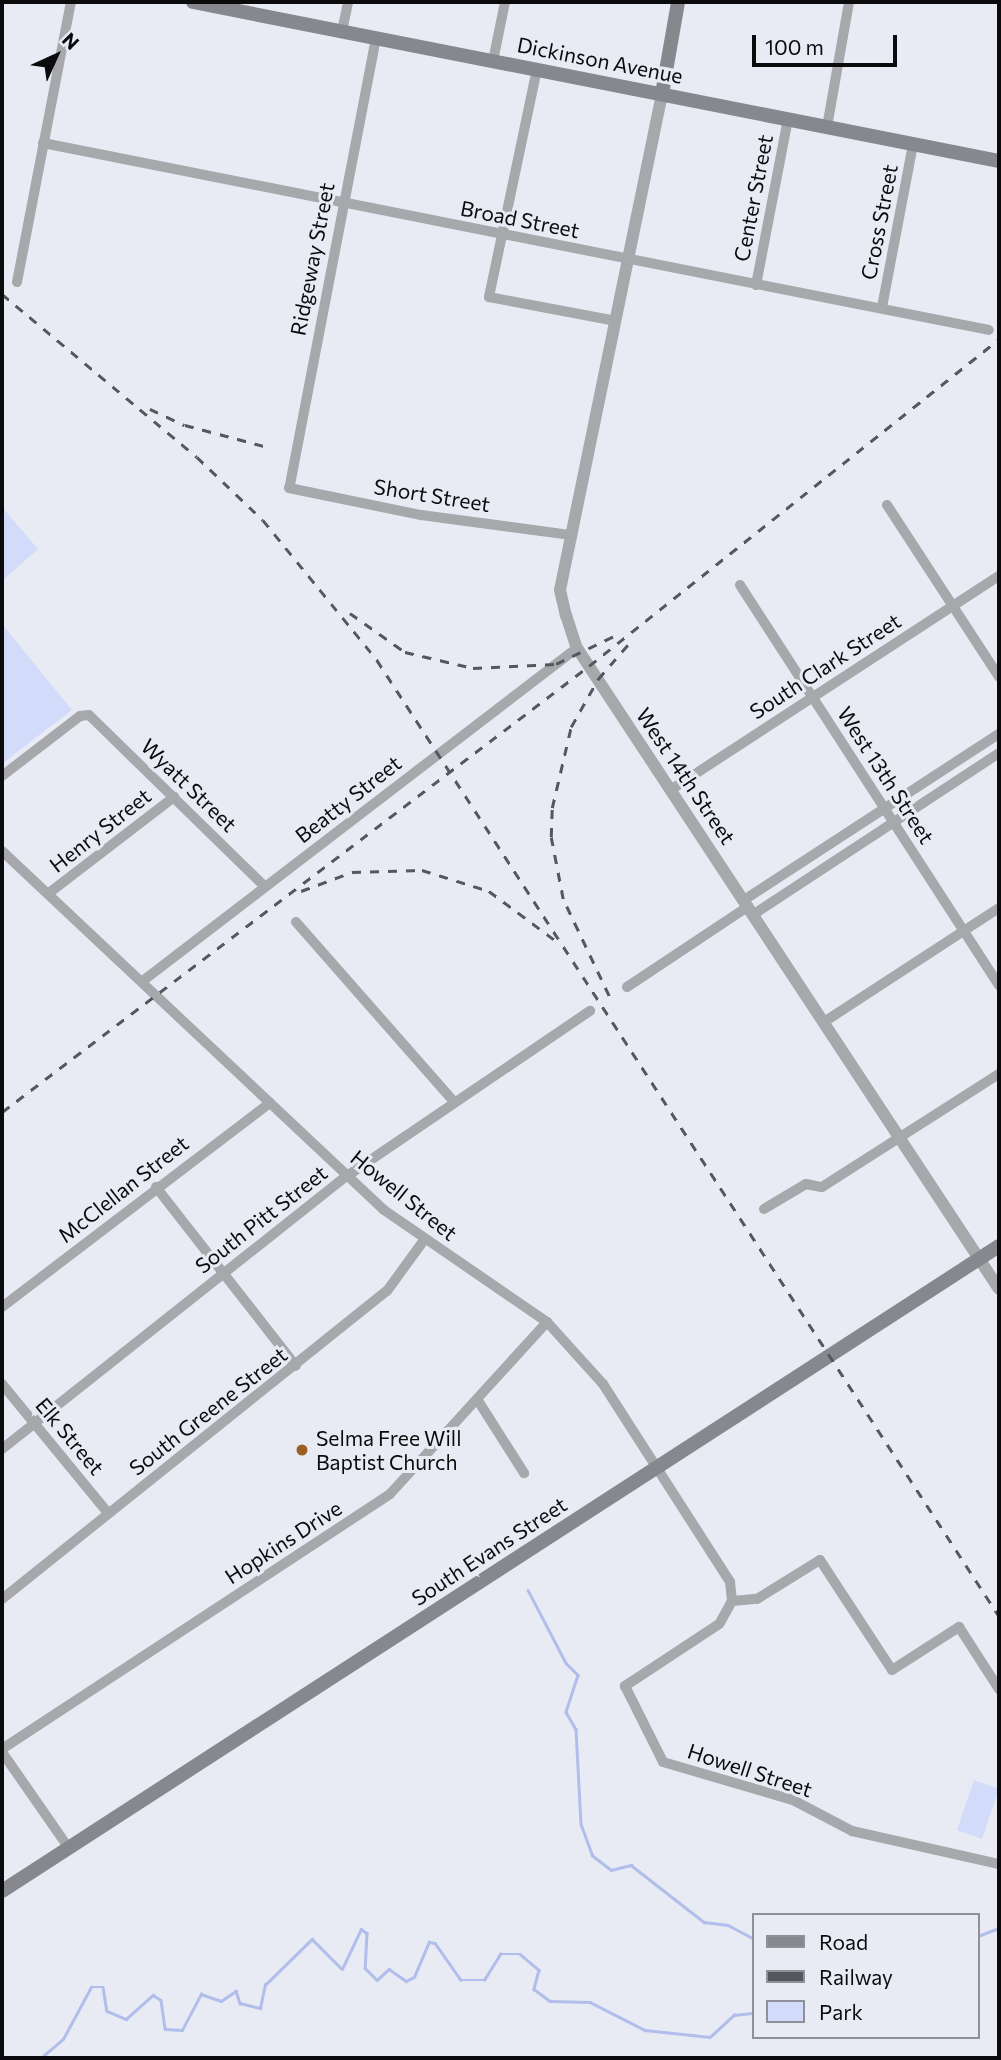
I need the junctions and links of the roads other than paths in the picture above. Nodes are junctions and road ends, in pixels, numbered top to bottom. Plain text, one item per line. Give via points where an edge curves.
1 (71, 2) edge
2 (193, 2) edge
3 (348, 2) edge
4 (505, 2) edge
5 (678, 2) edge
6 (849, 2) edge
7 (342, 31) junction
8 (376, 38) junction
9 (493, 61) junction
10 (537, 69) junction
11 (662, 94) junction
12 (788, 119) junction
13 (827, 127) junction
14 (43, 143) junction
15 (913, 144) junction
16 (999, 161) edge
17 (342, 204) junction
18 (500, 234) junction
19 (624, 260) junction
20 (17, 282) dead end
21 (756, 285) junction
22 (882, 307) junction
23 (611, 320) junction
24 (989, 330) dead end
25 (289, 488) joint
26 (887, 505) dead end
27 (570, 535) junction
28 (999, 576) edge
29 (740, 585) dead end
30 (953, 606) junction
31 (577, 648) junction
32 (999, 677) edge
33 (813, 697) junction
34 (999, 734) edge
35 (999, 753) edge
36 (2, 776) edge
37 (672, 789) junction
38 (174, 797) junction
39 (885, 809) junction
40 (894, 823) junction
41 (2, 851) edge
42 (265, 887) junction
43 (49, 893) junction
44 (749, 907) junction
45 (999, 908) edge
46 (296, 922) dead end
47 (964, 931) junction
48 (144, 980) junction
49 (999, 986) edge
50 (627, 987) dead end
51 (590, 1011) dead end
52 (824, 1022) junction
53 (999, 1074) edge
54 (453, 1101) junction
55 (270, 1102) junction
56 (900, 1138) junction
57 (347, 1176) junction
58 (156, 1187) junction
59 (764, 1209) dead end
60 (424, 1240) junction
61 (999, 1246) edge
62 (979, 1259) junction
63 (224, 1273) junction
64 (999, 1289) edge
65 (2, 1307) edge
66 (547, 1322) junction
67 (296, 1366) junction
68 (2, 1384) edge
69 (477, 1399) junction
70 (34, 1423) junction
71 (2, 1449) edge
72 (656, 1467) junction
73 (524, 1473) dead end
74 (108, 1513) junction
75 (2, 1598) edge
76 (732, 1601) junction
77 (999, 1689) edge
78 (2, 1751) edge
79 (68, 1847) junction
80 (999, 1864) edge
81 (2, 1891) edge

1 - 14 street
2 - 7 main road, Dickinson Avenue
3 - 7 street
4 - 9 street
5 - 11 main road
6 - 13 street
7 - 8 main road, Dickinson Avenue
8 - 9 main road, Dickinson Avenue
8 - 17 street, Ridgeway Street
9 - 10 main road, Dickinson Avenue
10 - 11 main road, Dickinson Avenue
10 - 18 street
11 - 12 main road, Dickinson Avenue
11 - 19 street, West 14th Street
12 - 13 main road, Dickinson Avenue
12 - 21 street, Center Street
13 - 15 main road, Dickinson Avenue
14 - 17 street, Broad Street
14 - 20 street
15 - 16 main road, Dickinson Avenue
15 - 22 street, Cross Street
17 - 18 street, Broad Street
17 - 25 street, Ridgeway Street
18 - 19 street, Broad Street
18 - 23 street via 489,297
19 - 21 street, Broad Street
19 - 23 street, West 14th Street
21 - 22 street, Broad Street
22 - 24 street, Broad Street
23 - 27 street, West 14th Street
25 - 27 street, Short Street via 421,515
26 - 30 street
27 - 31 street, West 14th Street via 560,590
28 - 30 street, South Clark Street
29 - 33 street, West 13th Street
30 - 32 street
30 - 33 street, South Clark Street
31 - 37 street, West 14th Street
31 - 42 street, Beatty Street
33 - 37 street, South Clark Street
33 - 39 street, West 13th Street
34 - 39 street
35 - 40 street
36 - 38 street, Wyatt Street via 85,713
37 - 44 street, West 14th Street
38 - 42 street, Wyatt Street
38 - 43 street, Henry Street
39 - 40 street, West 13th Street
39 - 44 street
40 - 44 street
40 - 47 street, West 13th Street
41 - 43 street, Howell Street
42 - 48 street, Beatty Street
43 - 48 street, Howell Street
44 - 50 street
44 - 52 street, West 14th Street
45 - 47 street
46 - 54 street
47 - 49 street, West 13th Street
47 - 52 street
48 - 55 street, Howell Street
51 - 54 street, South Pitt Street
52 - 56 street, West 14th Street
53 - 56 street
54 - 57 street, South Pitt Street
55 - 57 street, Howell Street
55 - 58 street, McClellan Street
56 - 59 street via 822,1187 806,1184
56 - 62 street, West 14th Street
57 - 60 street, Howell Street
57 - 63 street, South Pitt Street
58 - 63 street
58 - 65 street, McClellan Street
60 - 66 street, Howell Street
60 - 67 street, South Greene Street via 387,1291
61 - 62 main road, South Evans Street
62 - 64 street, West 14th Street
62 - 72 main road, South Evans Street
63 - 67 street
63 - 70 street, South Pitt Street
66 - 69 street, Hopkins Drive
66 - 72 street, Howell Street via 586,1362
67 - 74 street, South Greene Street
68 - 70 street, Elk Street
69 - 73 street
69 - 78 street, Hopkins Drive via 390,1494
70 - 71 street, South Pitt Street
70 - 74 street, Elk Street
72 - 76 street, Howell Street via 730,1582
72 - 79 main road, South Evans Street
74 - 75 street, South Greene Street
76 - 77 street via 757,1599 820,1560 892,1670 959,1627
76 - 80 street, Howell Street via 719,1624 625,1686 663,1762 793,1800 852,1831
78 - 79 street
79 - 81 main road, South Evans Street

